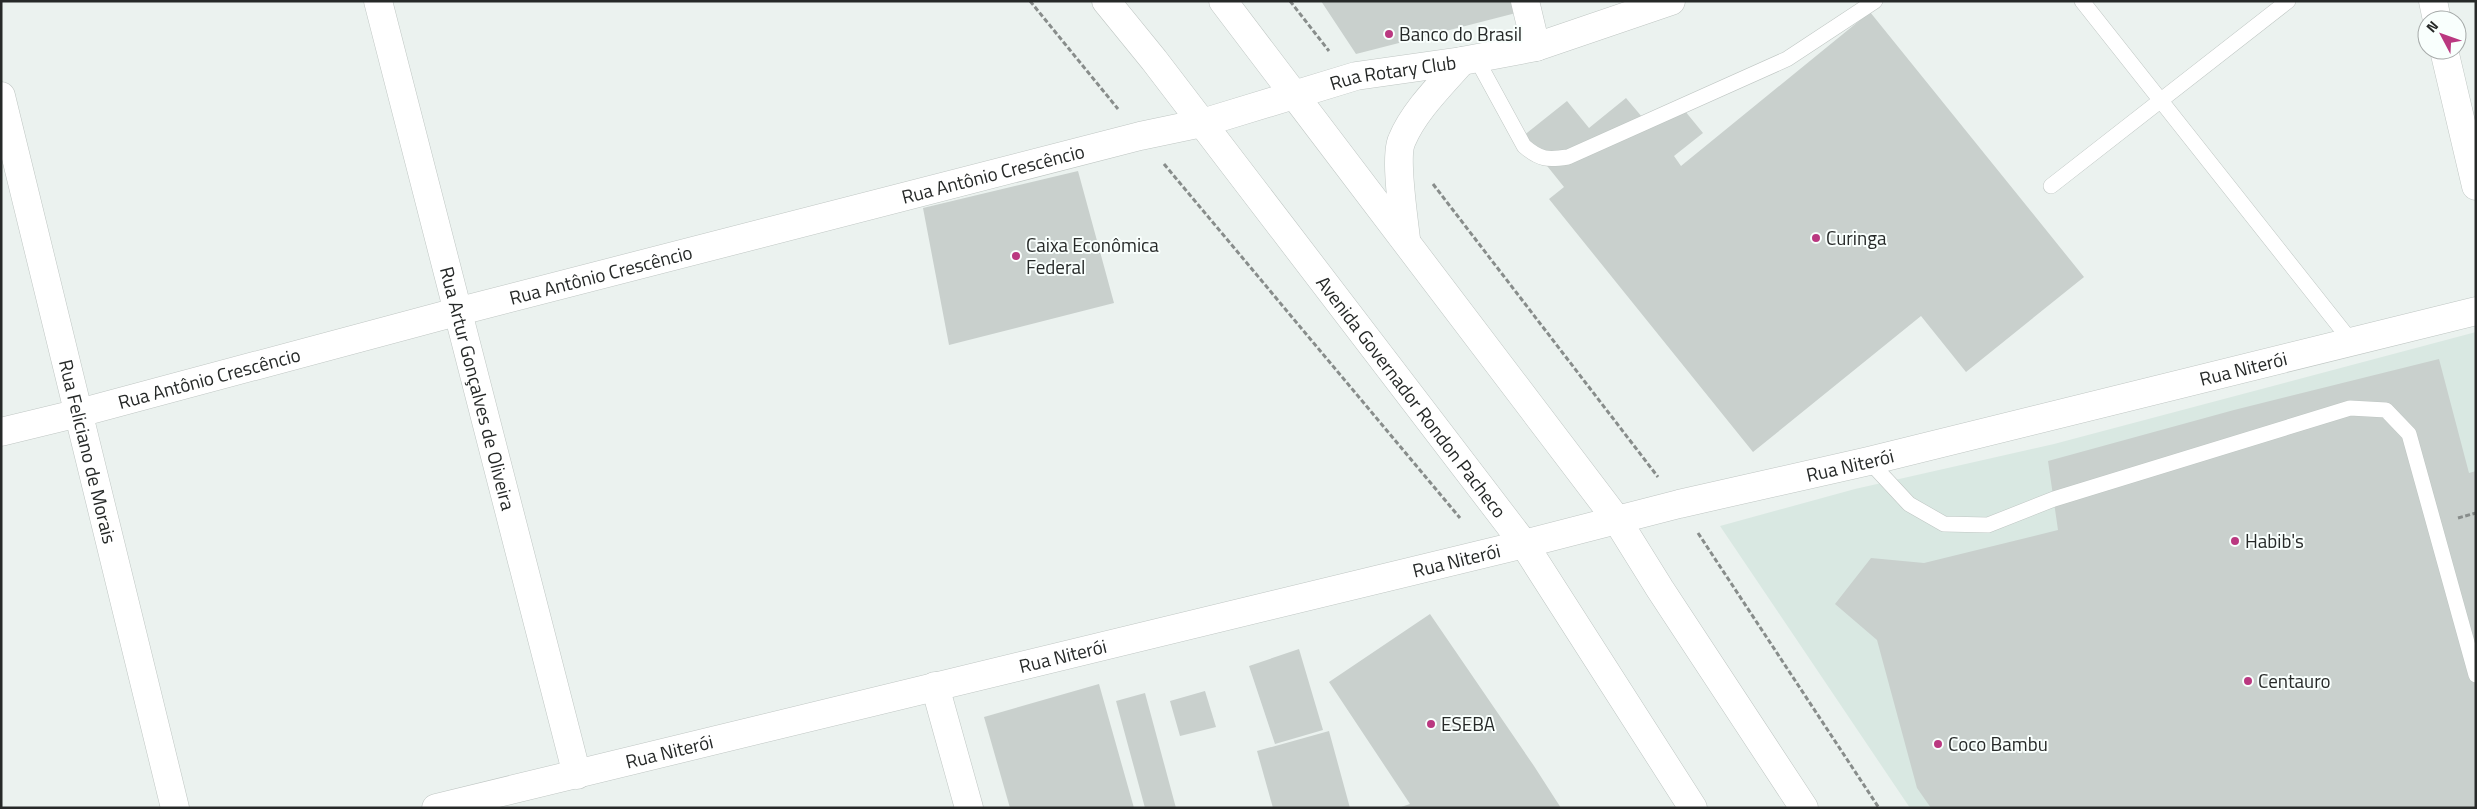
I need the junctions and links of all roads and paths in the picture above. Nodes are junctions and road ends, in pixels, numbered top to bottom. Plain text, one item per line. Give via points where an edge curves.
1 (378, 1) edge
2 (1030, 1) edge
3 (1106, 1) edge
4 (1223, 1) edge
5 (1290, 1) edge
6 (1525, 1) edge
7 (1671, 1) edge
8 (1875, 1) edge
9 (2082, 1) edge
10 (2288, 1) edge
11 (1536, 47) junction
12 (1469, 59) junction
13 (2446, 60) edge
14 (1350, 78) junction
15 (1296, 94) junction
16 (1, 96) edge
17 (2159, 100) junction
18 (1202, 123) junction
19 (1140, 136) junction
20 (1431, 181) dead end
21 (2051, 186) dead end
22 (2476, 186) edge
23 (1407, 243) junction
24 (460, 310) junction
25 (2476, 311) edge
26 (2351, 340) junction
27 (79, 413) junction
28 (1, 432) edge
29 (1870, 461) junction
30 (1679, 504) junction
31 (1617, 520) junction
32 (1524, 544) junction
33 (1489, 552) junction
34 (2476, 674) edge
35 (935, 686) junction
36 (577, 775) junction
37 (176, 808) edge
38 (436, 808) edge
39 (969, 808) edge
40 (1693, 808) edge
41 (1804, 808) edge
42 (1879, 808) edge

1 - 24 street, Rua Artur Gonçalves de Oliveira
2 - 19 path
3 - 18 street, Avenida Governador Rondon Pacheco
4 - 15 street
5 - 14 path
6 - 11 street
7 - 11 street, Rua Rotary Club
8 - 12 lane via 1787,58 1568,157 1552,160 1536,156 1524,146
9 - 17 lane
10 - 17 lane
11 - 12 street, Rua Rotary Club
12 - 14 street, Rua Rotary Club
12 - 23 street via 1427,101 1401,141 1400,197
13 - 22 street
14 - 15 street, Rua Rotary Club
15 - 18 street, Rua Rotary Club
15 - 23 street
16 - 27 street, Rua Feliciano de Morais
17 - 21 lane
17 - 26 lane
18 - 19 street, Rua Antônio Crescêncio
18 - 32 street, Avenida Governador Rondon Pacheco
19 - 24 street, Rua Antônio Crescêncio
19 - 33 path
20 - 30 path
23 - 31 street
24 - 27 street, Rua Antônio Crescêncio
24 - 36 street, Rua Artur Gonçalves de Oliveira
25 - 26 street, Rua Niterói
26 - 29 street, Rua Niterói
27 - 28 street, Rua Antônio Crescêncio
27 - 37 street, Rua Feliciano de Morais
29 - 30 street, Rua Niterói
29 - 34 lane via 1909,504 1944,524 1988,525 2054,499 2350,408 2386,410 2409,434
30 - 31 street, Rua Niterói
30 - 42 path
31 - 32 street, Rua Niterói
31 - 41 street
32 - 33 street, Rua Niterói
32 - 40 street, Avenida Governador Rondon Pacheco
33 - 35 street, Rua Niterói
35 - 36 street, Rua Niterói
35 - 39 street
36 - 38 street, Rua Niterói

